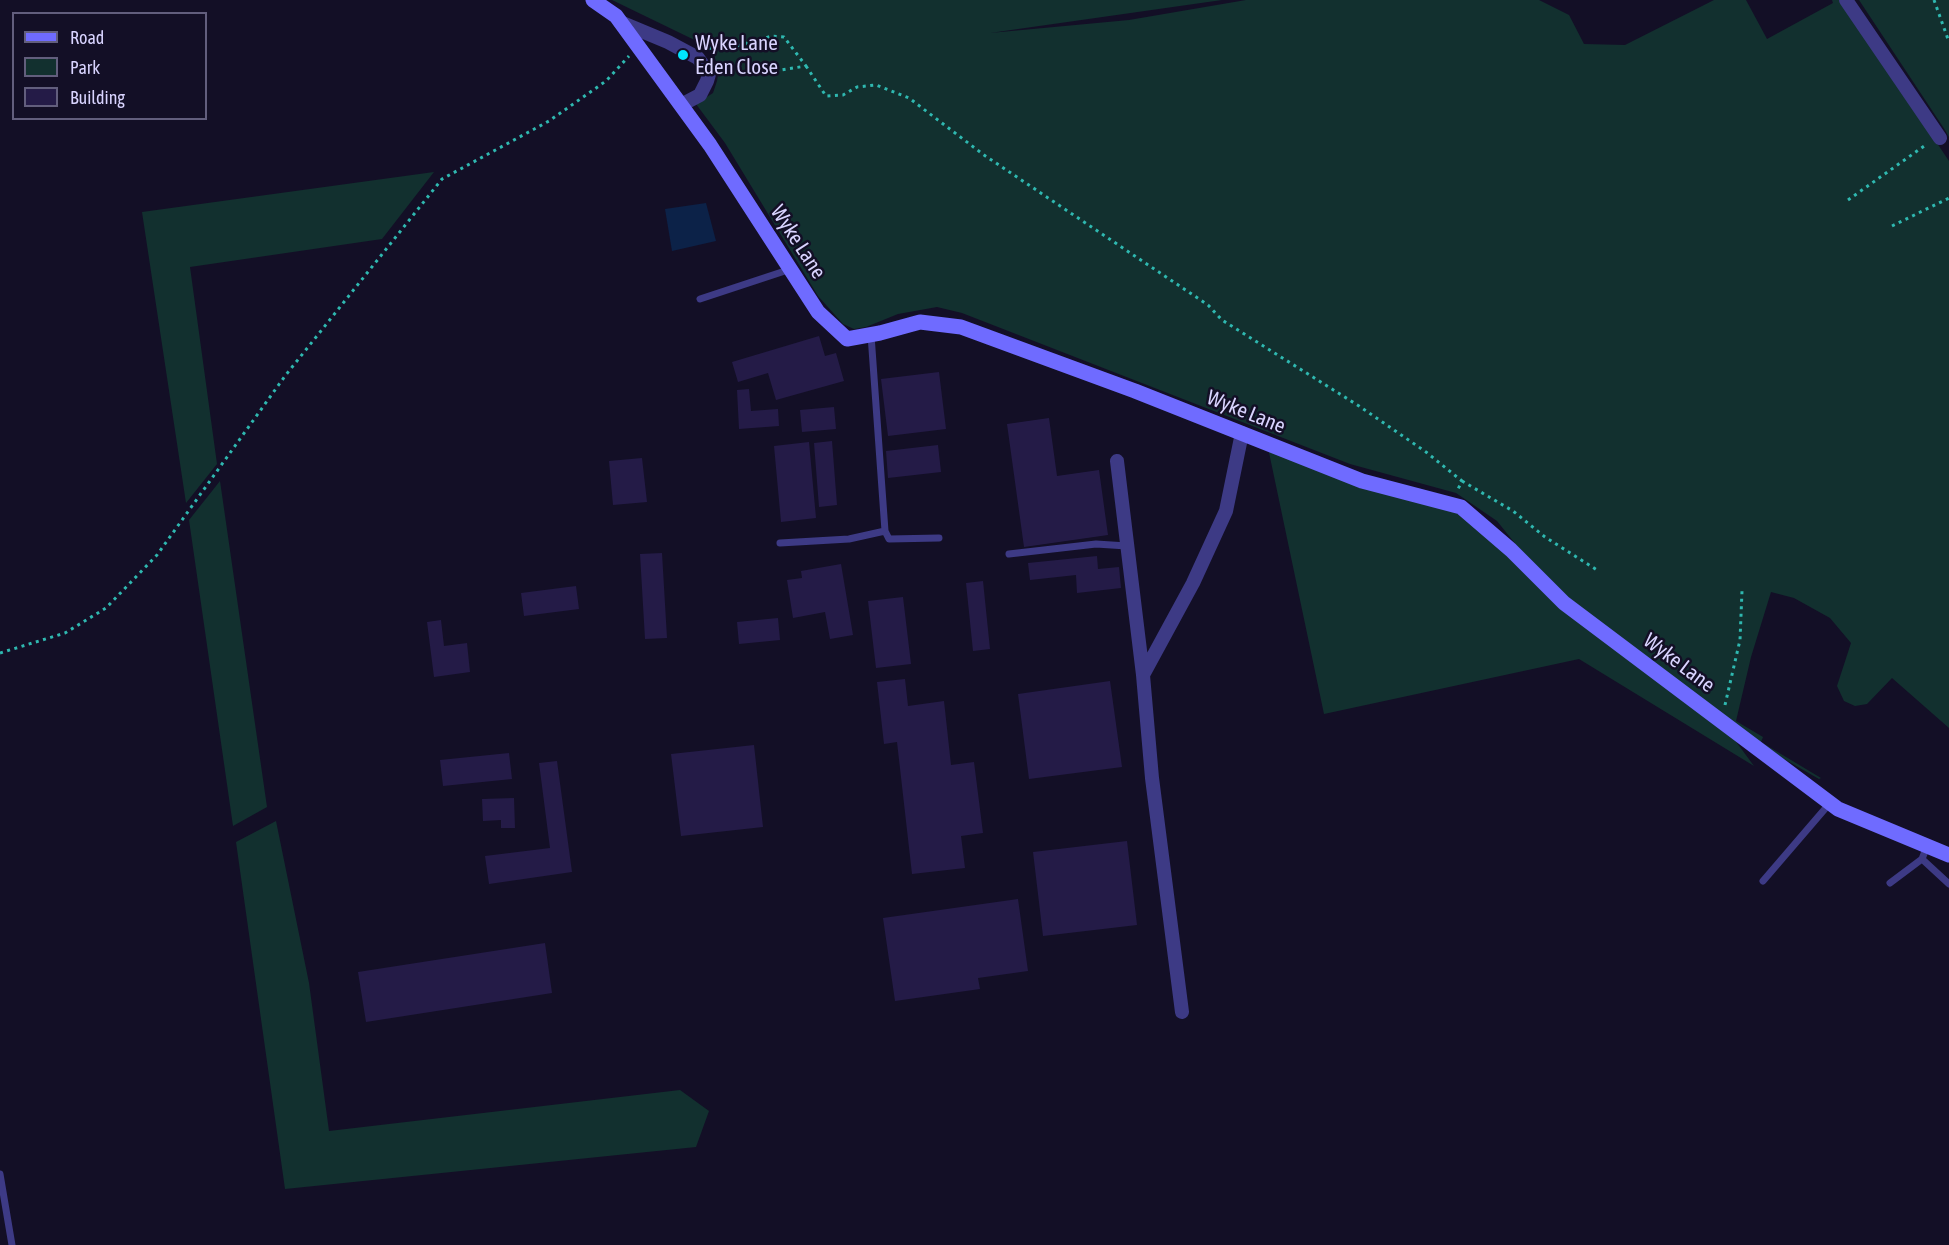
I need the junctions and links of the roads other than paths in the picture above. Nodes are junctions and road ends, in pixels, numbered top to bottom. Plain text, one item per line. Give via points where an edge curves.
1 (593, 0) edge
2 (1846, 0) edge
3 (620, 22) junction
4 (681, 105) junction
5 (1940, 138) road end
6 (790, 269) junction
7 (700, 298) dead end
8 (871, 335) junction
9 (1242, 433) junction
10 (1117, 460) dead end
11 (885, 531) junction
12 (939, 538) dead end
13 (780, 543) dead end
14 (1127, 546) junction
15 (1009, 554) dead end
16 (1143, 675) junction
17 (1830, 803) junction
18 (1925, 852) junction
19 (1949, 855) edge
20 (1763, 881) dead end
21 (1890, 883) dead end
22 (1949, 884) edge
23 (1182, 1012) dead end
24 (0, 1174) edge
25 (12, 1245) edge

1 - 3 street, Wyke Lane
2 - 5 street
3 - 4 street, Wyke Lane
3 - 4 street via 701,62 709,74 700,95
4 - 6 street, Wyke Lane
6 - 7 lane
6 - 8 street, Wyke Lane via 818,312 847,339
8 - 9 street, Wyke Lane via 920,322 961,327
8 - 11 lane
9 - 16 street via 1226,511 1193,583
9 - 17 street, Wyke Lane via 1362,481 1461,507 1564,603
10 - 14 street
11 - 12 lane via 889,539
11 - 13 lane via 849,539
14 - 15 lane via 1096,544
14 - 16 street
16 - 23 street
17 - 18 street, Wyke Lane
17 - 20 lane
18 - 19 street, Wyke Lane
18 - 21 lane
18 - 22 lane
24 - 25 lane

